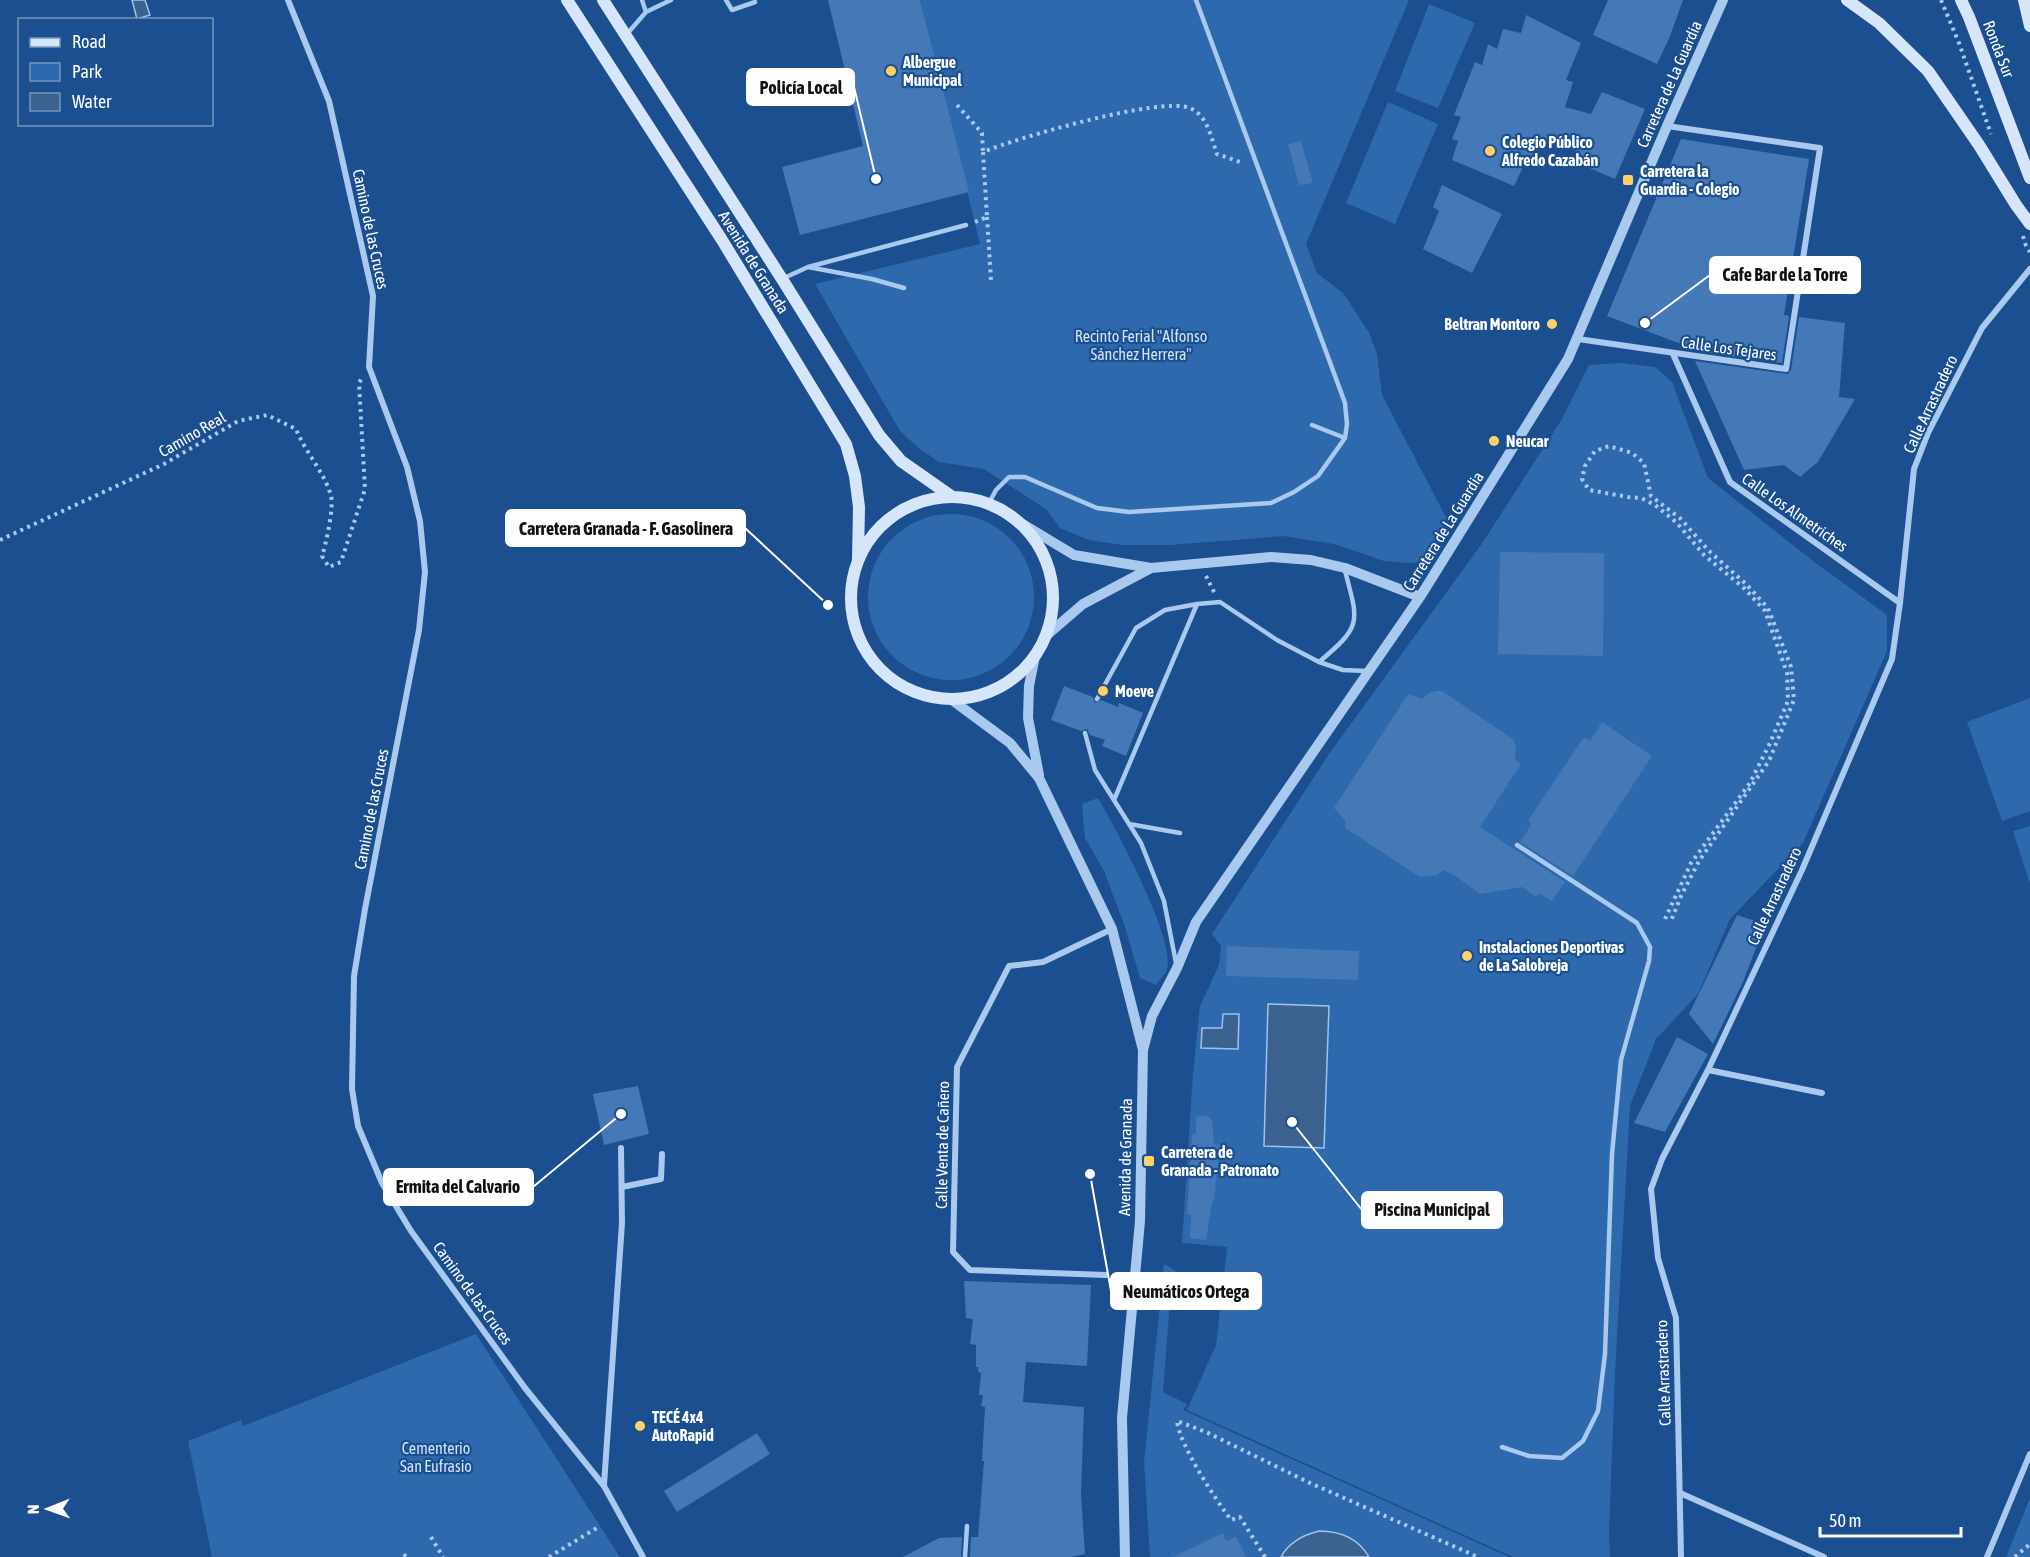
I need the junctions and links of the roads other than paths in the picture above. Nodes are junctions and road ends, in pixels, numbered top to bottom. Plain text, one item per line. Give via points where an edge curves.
1 (288, 0) edge
2 (567, 0) edge
3 (603, 0) edge
4 (642, 0) edge
5 (671, 0) edge
6 (726, 0) edge
7 (1196, 0) edge
8 (1723, 0) edge
9 (1847, 0) edge
10 (1961, 0) edge
11 (2024, 0) edge
12 (755, 2) dead end
13 (646, 12) junction
14 (2030, 26) edge
15 (625, 36) junction
16 (1667, 126) junction
17 (2030, 178) edge
18 (2030, 224) edge
19 (966, 225) road end
20 (808, 267) junction
21 (2030, 269) edge
22 (782, 279) junction
23 (904, 288) dead end
24 (1578, 339) junction
25 (1673, 354) junction
26 (1312, 425) dead end
27 (1345, 438) junction
28 (951, 496) junction
29 (989, 503) junction
30 (1021, 523) junction
31 (858, 560) junction
32 (1151, 568) junction
33 (1345, 568) junction
34 (1420, 597) junction
35 (1900, 603) junction
36 (1197, 604) junction
37 (1047, 635) junction
38 (1035, 656) junction
39 (1319, 662) junction
40 (1367, 672) junction
41 (1097, 699) dead end
42 (952, 700) junction
43 (1085, 733) dead end
44 (1039, 778) junction
45 (1113, 800) junction
46 (1129, 824) junction
47 (1180, 833) dead end
48 (1517, 845) dead end
49 (1112, 929) junction
50 (1177, 969) junction
51 (1143, 1050) junction
52 (1708, 1070) junction
53 (1822, 1093) dead end
54 (621, 1148) dead end
55 (662, 1154) dead end
56 (622, 1187) junction
57 (1106, 1275) dead end
58 (1502, 1448) dead end
59 (2030, 1454) edge
60 (604, 1486) junction
61 (1680, 1493) junction
62 (967, 1526) dead end
63 (643, 1557) edge
64 (965, 1557) edge
65 (1125, 1557) edge
66 (1681, 1557) edge
67 (1824, 1557) edge
68 (1988, 1557) edge

1 - 60 street, Camino de las Cruces via 329,101 373,296 369,367 407,467 420,521 425,572 419,630 354,976 352,1089 358,1125 382,1183 411,1231 525,1388
2 - 31 main road, Avenida de Granada via 722,240 846,444 859,507
3 - 15 main road, Avenida de Granada
4 - 13 lane
5 - 13 lane
6 - 12 lane via 732,10
7 - 27 lane via 1345,403
8 - 16 street, Carretera de La Guardia
9 - 18 main road via 1879,23 1928,71
10 - 17 main road, Ronda Sur
11 - 14 main road
13 - 15 lane
15 - 22 main road, Avenida de Granada
16 - 24 street, Carretera de La Guardia
16 - 25 street, Calle Los Tejares via 1820,148 1786,369
19 - 20 lane
20 - 22 lane
20 - 23 lane
21 - 35 street, Calle Arrastradero via 1982,328 1928,433 1914,469
22 - 28 main road, Avenida de Granada via 879,435 902,461
24 - 25 street, Calle Los Tejares
24 - 34 street, Carretera de La Guardia
25 - 35 street, Calle Los Almetriches via 1730,482
26 - 27 lane
27 - 29 lane via 1318,476 1271,502 1129,512 1097,508 1025,477 1009,477
28 - 29 main road
28 - 31 main road via 921,501 895,514 873,534
29 - 30 main road
30 - 32 street via 1074,555
30 - 37 main road via 1042,550 1051,575 1054,601
31 - 42 main road via 851,609 868,655 905,688
32 - 33 street via 1271,557
32 - 37 street via 1083,604
33 - 34 street
33 - 39 lane via 1355,621 1346,638
34 - 40 street, Carretera de La Guardia
35 - 52 street, Calle Arrastradero via 1892,659 1802,870
36 - 39 lane via 1220,602
36 - 41 lane via 1165,610 1136,628
36 - 45 lane
37 - 38 main road
38 - 42 main road via 1025,669 999,688 976,697
38 - 44 street, Avenida de Granada via 1028,718
39 - 40 lane
40 - 50 street, Carretera de La Guardia via 1196,922
42 - 44 street, Avenida de Granada via 1010,743
43 - 45 lane via 1095,770
44 - 49 street, Avenida de Granada
45 - 46 lane
46 - 47 lane
46 - 50 lane via 1141,843 1164,901
48 - 58 lane via 1637,923 1650,947 1622,1060 1612,1154 1605,1354 1598,1411 1583,1441 1562,1458 1529,1456
49 - 51 street, Avenida de Granada
49 - 57 street, Calle Venta de Cañero via 1043,962 1009,966 957,1067 956,1090 954,1252 970,1270
50 - 51 street, Carretera de La Guardia via 1152,1016
51 - 65 street, Avenida de Granada via 1140,1221 1122,1418
52 - 53 street
52 - 61 street, Calle Arrastradero via 1662,1159 1651,1189 1658,1258 1676,1318
54 - 56 street
55 - 56 street via 661,1179
56 - 60 street
59 - 68 street
60 - 63 street, Camino de las Cruces
61 - 66 street, Calle Arrastradero
61 - 67 street
62 - 64 lane

